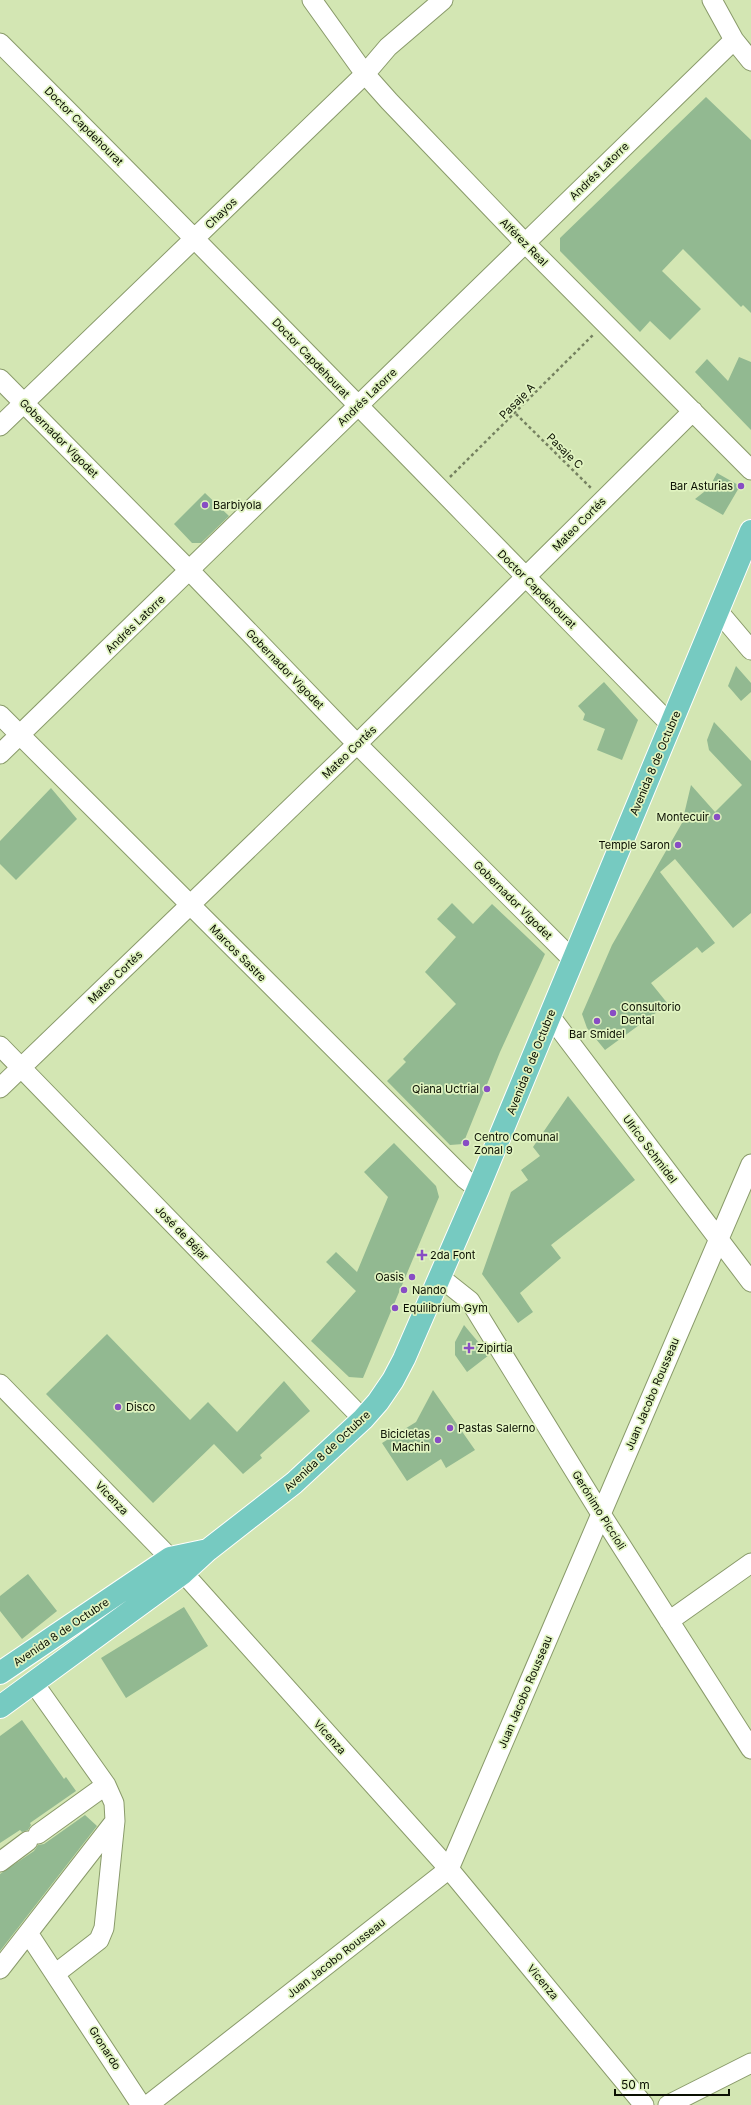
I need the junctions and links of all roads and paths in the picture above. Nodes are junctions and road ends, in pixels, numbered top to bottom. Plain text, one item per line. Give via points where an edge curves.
1 (312, 0) edge
2 (443, 0) edge
3 (712, 0) edge
4 (734, 40) junction
5 (0, 43) edge
6 (751, 61) edge
7 (365, 74) junction
8 (195, 238) junction
9 (525, 243) junction
10 (606, 323) junction
11 (0, 378) edge
12 (24, 403) junction
13 (358, 407) junction
14 (693, 411) junction
15 (516, 414) junction
16 (0, 426) edge
17 (751, 470) edge
18 (438, 489) junction
19 (603, 500) junction
20 (751, 531) edge
21 (190, 571) junction
22 (526, 578) junction
23 (718, 611) junction
24 (751, 650) edge
25 (0, 715) edge
26 (671, 725) junction
27 (20, 735) junction
28 (358, 744) junction
29 (0, 754) edge
30 (190, 905) junction
31 (572, 959) junction
32 (550, 1016) junction
33 (0, 1046) edge
34 (21, 1067) junction
35 (0, 1088) edge
36 (751, 1164) edge
37 (478, 1189) junction
38 (718, 1240) junction
39 (441, 1278) junction
40 (751, 1282) edge
41 (0, 1384) edge
42 (363, 1419) junction
43 (601, 1514) junction
44 (751, 1563) edge
45 (176, 1565) junction
46 (669, 1621) junction
47 (0, 1673) edge
48 (33, 1682) junction
49 (7, 1702) edge
50 (751, 1748) edge
51 (106, 1785) junction
52 (115, 1821) junction
53 (0, 1862) edge
54 (449, 1869) junction
55 (28, 1933) junction
56 (0, 1969) edge
57 (55, 1974) junction
58 (751, 2063) edge
59 (141, 2105) edge
60 (148, 2105) edge
61 (644, 2105) edge
62 (668, 2105) edge

1 - 7 street, Alférez Real
2 - 7 street, Chayos via 388,47
3 - 4 street
4 - 6 street
4 - 9 street, Andrés Latorre
5 - 8 street, Doctor Capdehourat
7 - 8 street, Chayos
7 - 9 street, Alférez Real
8 - 12 street, Chayos
8 - 13 street, Doctor Capdehourat
9 - 10 street, Alférez Real
9 - 13 street, Andrés Latorre
10 - 14 street, Alférez Real
10 - 15 path, Pasaje A
11 - 12 street, Gobernador Vigodet
12 - 16 street, Chayos
12 - 21 street, Gobernador Vigodet
13 - 18 street, Doctor Capdehourat
13 - 21 street, Andrés Latorre
14 - 17 street, Alférez Real
14 - 19 street, Mateo Cortés
15 - 18 path, Pasaje A
15 - 19 path, Pasaje C
18 - 22 street, Doctor Capdehourat
19 - 22 street, Mateo Cortés
20 - 23 main road, Avenida 8 de Octubre
21 - 27 street, Andrés Latorre
21 - 28 street, Gobernador Vigodet
22 - 26 street, Doctor Capdehourat
22 - 28 street, Mateo Cortés
23 - 24 street
23 - 26 main road, Avenida 8 de Octubre
25 - 27 street, Marcos Sastre
26 - 31 main road, Avenida 8 de Octubre
27 - 29 street, Andrés Latorre
27 - 30 street, Marcos Sastre
28 - 30 street, Mateo Cortés
28 - 31 street, Gobernador Vigodet
30 - 34 street, Mateo Cortés
30 - 37 street, Marcos Sastre
31 - 32 main road, Avenida 8 de Octubre
32 - 37 main road, Avenida 8 de Octubre
32 - 38 street, Ulrico Schmidel
33 - 34 street, José de Béjar
34 - 35 street, Mateo Cortés
34 - 42 street, José de Béjar
36 - 38 street, Juan Jacobo Rousseau
37 - 39 main road, Avenida 8 de Octubre
38 - 40 street, Ulrico Schmidel
38 - 43 street, Juan Jacobo Rousseau
39 - 42 main road, Avenida 8 de Octubre via 393,1380
39 - 43 street, Gerónimo Piccioli via 470,1301
41 - 45 street, Vicenza
42 - 45 main road, Avenida 8 de Octubre via 294,1483 208,1550
43 - 46 street, Gerónimo Piccioli
43 - 54 street, Juan Jacobo Rousseau
44 - 46 street
45 - 47 main road, Avenida 8 de Octubre
45 - 48 main road, Avenida 8 de Octubre
45 - 54 street, Vicenza
46 - 50 street, Gerónimo Piccioli
48 - 49 main road, Avenida 8 de Octubre
48 - 51 street
51 - 52 street via 114,1802
51 - 53 street
52 - 55 street
52 - 57 street via 104,1928 99,1940
54 - 60 street, Juan Jacobo Rousseau
54 - 61 street, Vicenza
55 - 56 street
55 - 57 street, Gronardo
57 - 59 street, Gronardo
58 - 62 street

